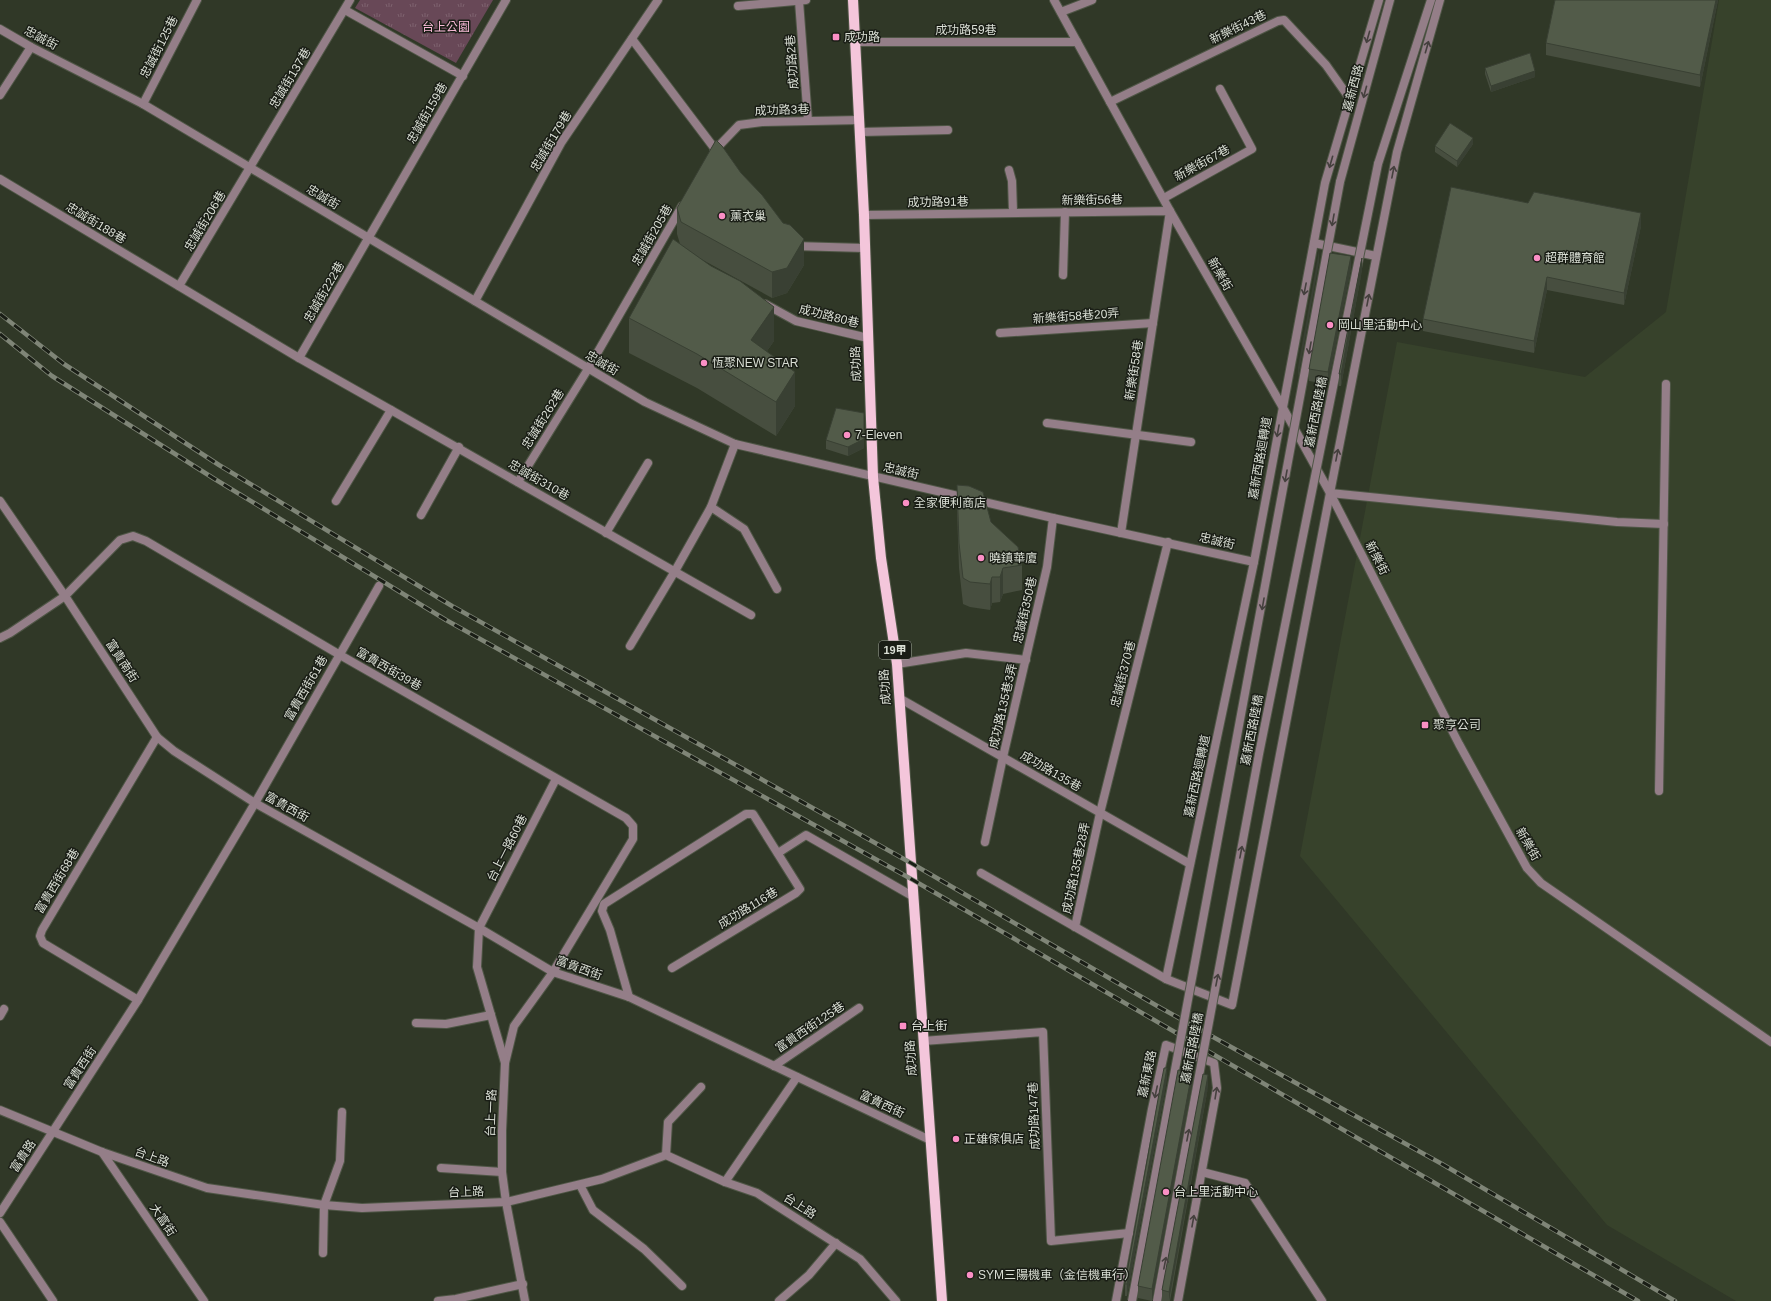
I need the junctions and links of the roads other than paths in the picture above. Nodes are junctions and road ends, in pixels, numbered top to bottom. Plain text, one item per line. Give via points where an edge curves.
1 (197, 0) edge
2 (350, 0) edge
3 (506, 0) edge
4 (658, 0) edge
5 (803, 0) edge
6 (853, 0) edge
7 (1054, 0) edge
8 (1092, 0) edge
9 (1379, 0) edge
10 (1390, 0) edge
11 (1430, 0) edge
12 (1440, 0) edge
13 (738, 6) dead end
14 (345, 10) junction
15 (1061, 12) junction
16 (0, 29) edge
17 (632, 38) junction
18 (855, 42) junction
19 (1077, 42) junction
20 (31, 47) junction
21 (463, 76) junction
22 (1220, 89) dead end
23 (0, 95) edge
24 (1350, 99) junction
25 (1110, 102) junction
26 (143, 104) junction
27 (860, 120) junction
28 (808, 121) junction
29 (948, 130) dead end
30 (860, 132) junction
31 (713, 153) junction
32 (724, 161) edge
33 (251, 168) junction
34 (1009, 170) dead end
35 (0, 180) edge
36 (1340, 182) joint
37 (687, 197) edge
38 (1164, 198) junction
39 (1170, 211) junction
40 (1013, 212) junction
41 (1065, 212) junction
42 (864, 215) junction
43 (369, 238) junction
44 (1314, 244) junction
45 (787, 245) edge
46 (864, 248) junction
47 (1376, 256) junction
48 (1063, 275) dead end
49 (179, 286) junction
50 (755, 298) edge
51 (475, 301) junction
52 (1153, 323) junction
53 (1000, 333) dead end
54 (868, 338) junction
55 (299, 358) junction
56 (588, 369) junction
57 (1666, 384) dead end
58 (1282, 406) junction
59 (391, 410) junction
60 (1047, 423) dead end
61 (1136, 435) junction
62 (1191, 442) dead end
63 (736, 444) junction
64 (459, 447) junction
65 (648, 463) dead end
66 (873, 477) junction
67 (518, 482) junction
68 (1330, 493) junction
69 (0, 501) edge
70 (336, 501) dead end
71 (711, 506) junction
72 (421, 515) dead end
73 (1053, 518) junction
74 (1664, 524) junction
75 (606, 532) junction
76 (1121, 533) junction
77 (1168, 542) junction
78 (1254, 562) junction
79 (675, 571) junction
80 (379, 586) dead end
81 (777, 589) dead end
82 (65, 596) junction
83 (751, 615) dead end
84 (0, 638) edge
85 (630, 646) dead end
86 (340, 655) junction
87 (1026, 660) junction
88 (897, 664) junction
89 (899, 698) junction
90 (157, 737) junction
91 (1003, 757) junction
92 (556, 779) junction
93 (1659, 791) dead end
94 (255, 803) junction
95 (1100, 813) junction
96 (985, 842) dead end
97 (778, 853) junction
98 (1190, 864) junction
99 (981, 873) dead end
100 (914, 897) junction
101 (1075, 927) junction
102 (479, 928) junction
103 (672, 968) dead end
104 (553, 972) junction
105 (1166, 979) junction
106 (629, 997) junction
107 (138, 1000) junction
108 (859, 1008) dead end
109 (491, 1016) junction
110 (416, 1023) dead end
111 (923, 1041) junction
112 (1771, 1042) edge
113 (505, 1063) junction
114 (774, 1066) junction
115 (797, 1077) junction
116 (701, 1087) dead end
117 (0, 1110) edge
118 (342, 1112) dead end
119 (52, 1132) junction
120 (930, 1140) junction
121 (102, 1152) junction
122 (666, 1155) junction
123 (441, 1168) dead end
124 (502, 1172) junction
125 (1202, 1172) junction
126 (725, 1182) junction
127 (580, 1185) junction
128 (506, 1202) junction
129 (324, 1205) junction
130 (0, 1213) edge
131 (0, 1222) edge
132 (1129, 1233) junction
133 (836, 1243) junction
134 (323, 1253) dead end
135 (523, 1284) junction
136 (682, 1286) dead end
137 (455, 1300) edge
138 (53, 1301) edge
139 (204, 1301) edge
140 (438, 1301) edge
141 (525, 1301) edge
142 (779, 1301) edge
143 (896, 1301) edge
144 (942, 1301) edge
145 (1116, 1301) edge
146 (1132, 1301) edge
147 (1157, 1301) edge
148 (1178, 1301) edge
149 (1322, 1301) edge

1 - 26 street, 忠誠街125巷
2 - 14 street, 忠誠街137巷
3 - 21 street, 忠誠街159巷
4 - 17 street, 忠誠街179巷
5 - 13 street
5 - 28 street, 成功路2巷
6 - 18 main road, 成功路 / 19甲
7 - 15 street, 新樂街
8 - 15 street
9 -> 24 street, 嘉新西路迴轉道
10 -> 36 street, 嘉新西路
147 -> 11 street, 嘉新西路陸橋, bridge via 1259,754 1378,164
47 -> 12 street via 1397,152
14 - 21 street
14 - 33 street, 忠誠街137巷
15 - 19 street, 新樂街
16 - 20 street, 忠誠街
17 - 31 street
17 - 51 street, 忠誠街179巷 via 561,143
18 - 19 street, 成功路59巷
18 - 27 main road, 成功路 / 19甲
19 - 25 street, 新樂街
20 - 23 street
20 - 26 street, 忠誠街
21 - 43 street, 忠誠街159巷
22 - 38 street, 新樂街67巷 via 1252,149
24 - 25 street, 新樂街43巷 via 1326,65 1284,20
24 -> 44 street, 嘉新西路迴轉道 via 1326,183
25 - 38 street, 新樂街
26 - 33 street, 忠誠街
27 - 28 street, 成功路3巷
27 - 30 main road, 成功路 / 19甲
28 - 31 street, 成功路3巷 via 739,125
29 - 30 street
30 - 42 main road, 成功路 / 19甲
31 - 32 street
33 - 43 street, 忠誠街
33 - 49 street, 忠誠街206巷
34 - 40 street
35 - 49 street, 忠誠街188巷
36 -> 146 street, 嘉新西路陸橋, bridge
37 - 56 street, 忠誠街205巷 via 664,246
38 - 39 street, 新樂街
39 - 41 street, 新樂街56巷
39 - 52 street, 新樂街58巷
39 - 58 street, 新樂街
40 - 41 street, 新樂街56巷
40 - 42 street, 成功路91巷
41 - 48 street
42 - 46 main road, 成功路 / 19甲
43 - 51 street, 忠誠街
43 - 55 street, 忠誠街222巷
44 - 47 street
44 -> 58 street, 嘉新西路迴轉道
45 - 46 street
46 - 54 main road, 成功路 / 19甲
68 -> 47 street
49 - 55 street, 忠誠街188巷
50 - 54 street, 成功路80巷 via 796,321
51 - 56 street, 忠誠街
52 - 53 street, 新樂街58巷20弄
52 - 61 street, 新樂街58巷
54 - 66 main road, 成功路 / 19甲
55 - 59 street, 忠誠街310巷
56 - 63 street, 忠誠街 via 645,402
56 - 67 street, 忠誠街262巷
57 - 74 street
58 - 68 street, 新樂街
58 -> 78 street, 嘉新西路迴轉道
59 - 64 street, 忠誠街310巷
59 - 70 street
60 - 61 street
61 - 62 street
61 - 76 street, 新樂街58巷
63 - 66 street, 忠誠街
63 - 71 street
64 - 67 street, 忠誠街310巷
64 - 72 street
65 - 75 street
66 - 73 street, 忠誠街
66 - 88 main road, 成功路 / 19甲 via 881,558
67 - 75 street, 忠誠街310巷
68 - 74 street via 1609,521
68 - 105 street via 1232,1005
68 - 112 street, 新樂街 via 1458,744 1527,868 1541,883
69 - 82 street, 富貴南街
71 - 79 street
71 - 81 street via 744,529
73 - 76 street, 忠誠街
73 - 87 street, 忠誠街350巷 via 1047,567
74 - 93 street
75 - 79 street, 忠誠街310巷
76 - 77 street, 忠誠街
77 - 78 street, 忠誠街
77 - 95 street, 忠誠街370巷
78 - 98 street, 嘉新西路迴轉道
79 - 83 street, 忠誠街310巷
79 - 85 street
80 - 86 street, 富貴西街61巷
82 - 84 street, 富貴西街39巷
82 - 86 street, 富貴西街39巷 via 120,540 133,536 146,541
82 - 90 street, 富貴南街
86 - 92 street, 富貴西街39巷
86 - 94 street, 富貴西街61巷
87 - 88 street via 966,653
87 - 91 street, 成功路135巷3弄
88 - 89 main road, 成功路 / 19甲
89 - 91 street, 成功路135巷
89 - 100 main road, 成功路 / 19甲
90 - 94 street, 富貴南街 via 174,751
90 - 107 street, 富貴西街68巷 via 40,936 42,943
91 - 95 street, 成功路135巷
91 - 96 street, 成功路135巷3弄
92 - 102 street, 台上一路60巷
92 - 104 street, 富貴西街39巷 via 626,818 633,826 633,839
94 - 102 street, 富貴西街
94 - 107 street, 富貴西街
95 - 98 street, 成功路135巷
95 - 101 street, 成功路135巷28弄
97 - 100 street via 806,835
97 - 103 street, 成功路116巷 via 800,889
97 - 106 street, 富貴西街 via 753,814 746,814 604,904 602,911
98 - 105 street, 嘉新西路迴轉道
99 - 101 street, 成功路135巷28弄
100 - 111 main road, 成功路 / 19甲
101 - 105 street, 成功路135巷28弄
102 - 104 street, 富貴西街
102 - 109 street, 台上一路 via 477,967
104 - 106 street, 富貴西街
104 - 113 street, 富貴西街39巷 via 514,1026
106 - 114 street, 富貴西街
107 - 119 street, 富貴西街
108 - 114 street, 富貴西街125巷
109 - 110 street via 446,1024
109 - 113 street, 台上一路
111 - 120 main road, 成功路 / 19甲
111 - 132 street, 成功路147巷 via 1043,1032 1051,1241
113 - 124 street, 台上一路
114 - 115 street, 富貴西街
115 - 120 street, 富貴西街
115 - 126 street
116 - 122 street via 668,1122
117 - 119 street, 台上路
118 - 129 street via 340,1161
119 - 121 street, 台上路
119 - 130 street, 富貴路
120 - 144 main road, 成功路 / 19甲
121 - 129 street, 台上路 via 207,1188
121 - 139 street, 大富街
122 - 126 street, 台上路
122 - 127 street, 台上路
123 - 124 street
124 - 128 street, 台上一路
125 -> 132 street, 嘉新東路 via 1217,1088 1214,1063 1166,1045
148 -> 125 street, 嘉新東路
125 - 149 street via 1245,1183
126 - 133 street, 台上路 via 757,1193
127 - 128 street, 台上路
127 - 136 street via 593,1210 644,1249
128 - 129 street, 台上路 via 362,1208
128 - 135 street, 台上一路
129 - 134 street
131 - 138 street
132 - 145 street, 嘉新東路
133 - 142 street via 810,1275
133 - 143 street, 台上路 via 860,1259
135 - 137 street
135 - 141 street, 台上一路
137 - 140 street

